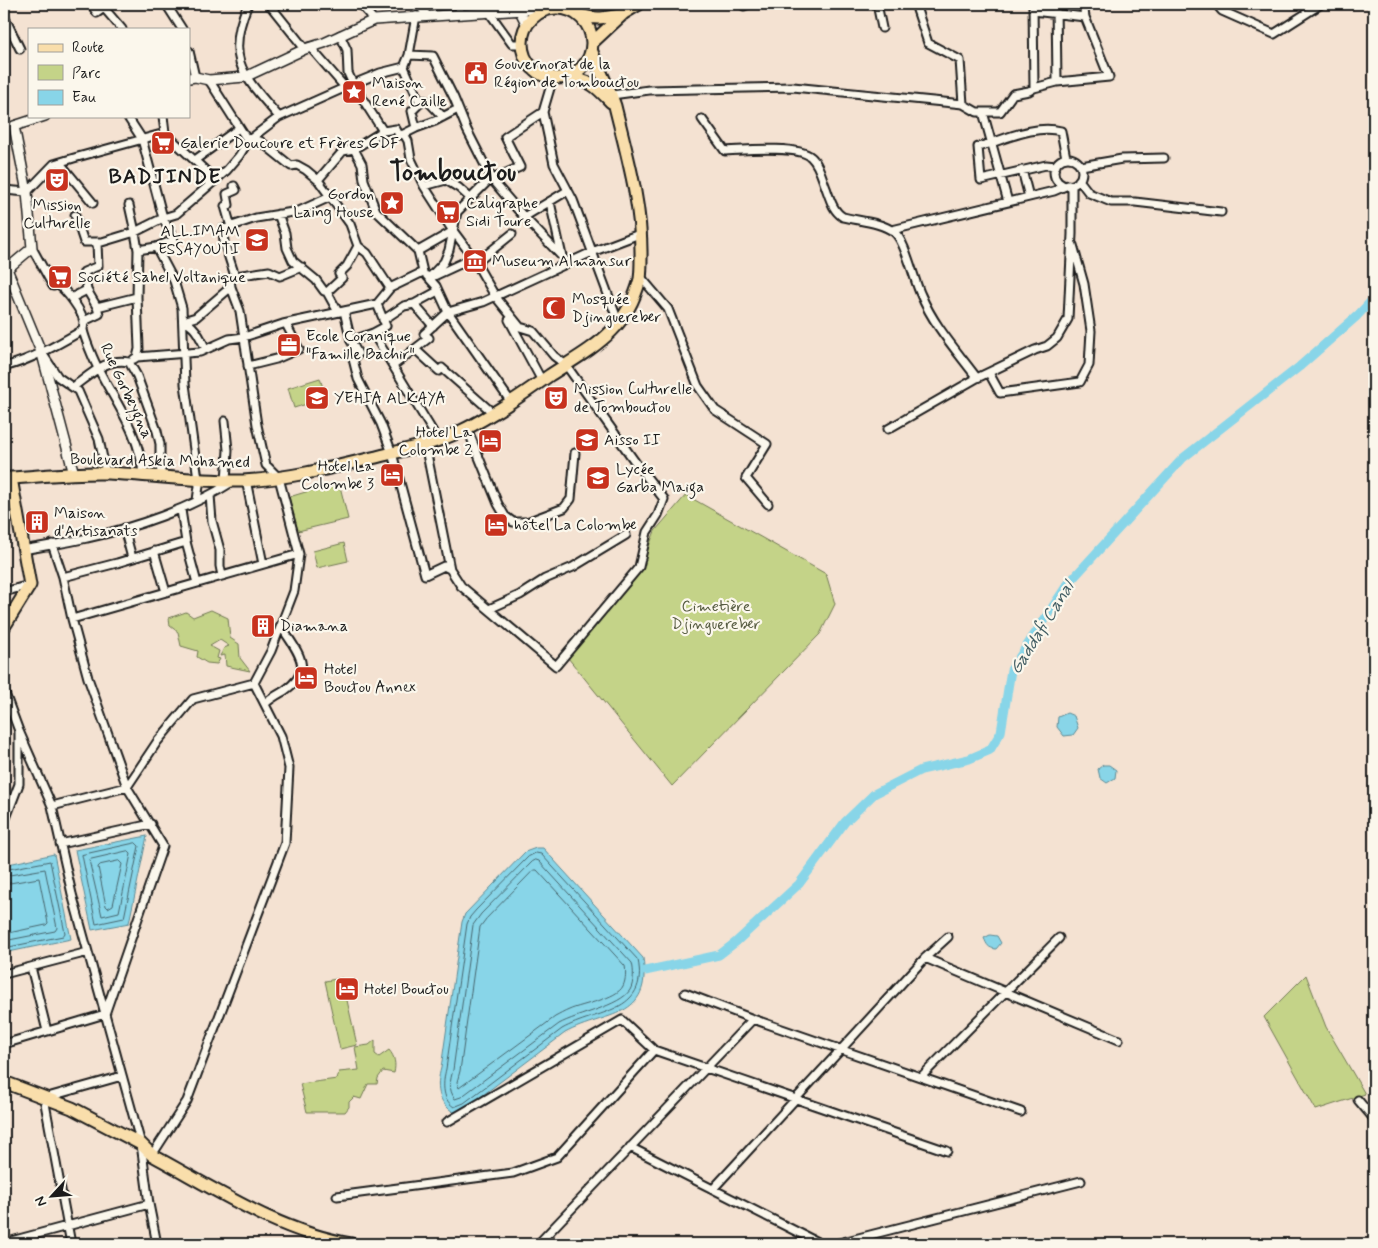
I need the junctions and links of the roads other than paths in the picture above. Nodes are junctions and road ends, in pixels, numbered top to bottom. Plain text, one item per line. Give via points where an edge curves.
1 (91, 4) edge
2 (166, 4) edge
3 (248, 4) edge
4 (269, 4) edge
5 (360, 4) edge
6 (418, 4) edge
7 (458, 4) edge
8 (639, 4) edge
9 (877, 4) edge
10 (916, 4) edge
11 (1056, 4) edge
12 (1083, 4) edge
13 (1216, 4) edge
14 (1321, 4) edge
15 (566, 6) edge
16 (516, 8) edge
17 (553, 8) junction
18 (1033, 8) edge
19 (488, 12) junction
20 (624, 13) junction
21 (461, 14) junction
22 (578, 14) junction
23 (1056, 14) junction
24 (427, 15) junction
25 (4, 16) edge
26 (416, 16) junction
27 (1085, 17) junction
28 (374, 20) junction
29 (527, 25) junction
30 (121, 28) edge
31 (181, 28) edge
32 (882, 28) dead end
33 (340, 35) junction
34 (522, 44) junction
35 (592, 47) junction
36 (307, 48) junction
37 (20, 49) dead end
38 (409, 55) junction
39 (190, 60) edge
40 (404, 67) junction
41 (245, 77) junction
42 (192, 78) edge
43 (559, 78) junction
44 (209, 80) junction
45 (1057, 82) junction
46 (351, 86) junction
47 (1034, 88) junction
48 (614, 100) junction
49 (420, 103) junction
50 (964, 104) junction
51 (458, 109) junction
52 (543, 112) junction
53 (983, 112) junction
54 (279, 117) junction
55 (443, 117) junction
56 (39, 118) edge
57 (128, 118) edge
58 (163, 118) edge
59 (702, 119) dead end
60 (239, 128) junction
61 (416, 128) junction
62 (383, 131) junction
63 (165, 133) junction
64 (404, 134) junction
65 (142, 139) junction
66 (249, 140) junction
67 (992, 144) junction
68 (354, 149) junction
69 (1066, 158) junction
70 (1164, 158) dead end
71 (195, 160) junction
72 (60, 162) junction
73 (1056, 166) junction
74 (1081, 166) junction
75 (1022, 170) junction
76 (1001, 175) junction
77 (492, 179) junction
78 (318, 180) junction
79 (1079, 180) junction
80 (209, 185) junction
81 (1070, 185) junction
82 (234, 186) dead end
83 (424, 186) junction
84 (4, 190) edge
85 (567, 191) junction
86 (27, 192) junction
87 (330, 196) junction
88 (1029, 197) junction
89 (470, 198) junction
90 (550, 202) junction
91 (1008, 202) junction
92 (93, 203) dead end
93 (129, 205) dead end
94 (1221, 212) dead end
95 (278, 214) junction
96 (75, 215) dead end
97 (524, 217) junction
98 (163, 218) junction
99 (231, 226) junction
100 (892, 230) junction
101 (453, 231) junction
102 (135, 232) junction
103 (512, 234) dead end
104 (642, 234) junction
105 (1071, 240) junction
106 (97, 242) junction
107 (358, 246) junction
108 (156, 247) junction
109 (32, 248) junction
110 (138, 250) junction
111 (418, 251) junction
112 (592, 252) junction
113 (562, 256) junction
114 (475, 260) junction
115 (568, 262) junction
116 (302, 267) junction
117 (5, 269) edge
118 (423, 272) junction
119 (235, 276) junction
120 (640, 276) junction
121 (429, 278) junction
122 (231, 287) junction
123 (390, 288) junction
124 (88, 290) junction
125 (438, 291) junction
126 (327, 292) junction
127 (137, 297) junction
128 (71, 298) junction
129 (497, 299) junction
130 (377, 304) junction
131 (414, 304) junction
132 (97, 307) junction
133 (341, 312) junction
134 (448, 312) junction
135 (384, 320) junction
136 (84, 321) junction
137 (183, 322) junction
138 (286, 324) junction
139 (619, 324) junction
140 (433, 326) junction
141 (83, 330) junction
142 (373, 333) junction
143 (244, 337) junction
144 (351, 341) junction
145 (206, 349) junction
146 (414, 350) junction
147 (42, 354) junction
148 (184, 354) junction
149 (137, 357) junction
150 (130, 362) junction
151 (394, 365) junction
152 (566, 365) junction
153 (248, 366) junction
154 (4, 367) edge
155 (98, 369) junction
156 (989, 373) junction
157 (977, 378) junction
158 (542, 381) junction
159 (73, 387) junction
160 (511, 402) junction
161 (493, 413) junction
162 (225, 421) dead end
163 (467, 428) junction
164 (888, 429) dead end
165 (438, 440) junction
166 (425, 444) junction
167 (392, 453) junction
168 (576, 454) dead end
169 (106, 473) junction
170 (74, 474) junction
171 (143, 476) junction
172 (162, 477) junction
173 (7, 478) edge
174 (279, 478) junction
175 (198, 479) junction
176 (235, 481) junction
177 (210, 495) junction
178 (197, 500) junction
179 (768, 504) dead end
180 (181, 510) junction
181 (124, 528) junction
182 (626, 536) dead end
183 (186, 542) junction
184 (52, 544) junction
185 (23, 550) junction
186 (154, 551) junction
187 (299, 554) junction
188 (132, 558) junction
189 (263, 564) junction
190 (450, 569) junction
191 (222, 576) junction
192 (63, 577) junction
193 (196, 583) junction
194 (30, 585) junction
195 (4, 592) edge
196 (166, 592) junction
197 (489, 609) junction
198 (72, 619) junction
199 (280, 626) junction
200 (4, 627) edge
201 (254, 683) junction
202 (4, 691) edge
203 (265, 704) junction
204 (19, 731) junction
205 (127, 787) junction
206 (52, 806) junction
207 (5, 819) edge
208 (150, 824) junction
209 (60, 844) junction
210 (948, 937) dead end
211 (1059, 938) dead end
212 (88, 952) junction
213 (925, 958) junction
214 (31, 967) junction
215 (4, 974) edge
216 (685, 993) dead end
217 (1007, 993) junction
218 (105, 1014) junction
219 (753, 1019) junction
220 (47, 1031) junction
221 (1119, 1040) dead end
222 (4, 1044) edge
223 (841, 1049) junction
224 (654, 1050) junction
225 (706, 1068) junction
226 (122, 1076) junction
227 (921, 1077) junction
228 (4, 1082) edge
229 (44, 1098) junction
230 (796, 1099) junction
231 (1358, 1100) dead end
232 (1021, 1112) dead end
233 (1374, 1119) edge
234 (447, 1122) dead end
235 (140, 1144) junction
236 (630, 1147) junction
237 (947, 1151) dead end
238 (152, 1155) junction
239 (1082, 1181) dead end
240 (713, 1189) junction
241 (337, 1196) dead end
242 (149, 1204) junction
243 (68, 1226) junction
244 (4, 1243) edge
245 (329, 1243) edge
246 (71, 1244) edge
247 (157, 1244) edge
248 (351, 1244) edge
249 (538, 1244) edge
250 (821, 1244) edge
251 (835, 1244) edge

1 - 30 street via 96,13 104,8
2 - 31 street
3 - 41 street via 240,22 237,55
4 - 36 street
5 - 28 street
6 - 24 street
7 - 21 street
8 - 20 main road
9 - 32 street
10 - 50 street via 928,43 960,60
11 - 23 street
12 - 27 street
13 - 14 street via 1222,11 1274,34
15 - 17 main road
15 - 22 main road
16 - 17 street
16 - 19 street
16 - 29 street
17 - 29 main road via 534,16
18 - 23 street
18 - 47 street
19 - 21 street
19 - 34 street via 512,44
20 - 22 main road via 592,18
20 - 35 main road
21 - 24 street
22 - 35 main road via 591,32
23 - 27 street
23 - 45 street
24 - 26 street
25 - 37 street
26 - 28 street
26 - 38 street
27 - 45 street via 1109,77
28 - 33 street
29 - 34 main road
33 - 36 street
33 - 46 street via 347,50
34 - 43 main road via 528,63 535,70 544,76
35 - 43 main road via 582,69 574,75
35 - 48 main road, Boulevard Askia Mohamed via 598,68
36 - 41 street
36 - 46 street via 343,84
38 - 40 street
38 - 51 street via 433,56
39 - 42 street
40 - 46 street
40 - 49 street
41 - 44 street
41 - 54 street
42 - 44 street
43 - 48 main road via 582,80
43 - 52 street
44 - 60 street
45 - 47 street
46 - 54 street
46 - 62 street
47 - 53 street via 1013,94 1000,112
48 - 50 street via 649,90 792,87
48 - 104 main road, Boulevard Askia Mohamed
49 - 55 street via 423,100 429,102
49 - 61 street via 412,111
50 - 53 street
51 - 55 street
51 - 77 street
52 - 77 street via 505,137 520,167
52 - 85 street via 554,164
53 - 67 street
54 - 66 street
55 - 61 street
56 - 86 street via 14,126
57 - 65 street
58 - 63 street
59 - 100 street via 725,151 797,149 810,155 838,214
60 - 66 street
60 - 71 street
61 - 64 street
62 - 64 street via 396,129 399,135
62 - 68 street
63 - 65 street
63 - 71 street
64 - 83 street
65 - 72 street
65 - 98 street
66 - 78 street via 260,141 291,166 298,165
66 - 80 street via 227,170
67 - 69 street via 1040,129 1054,129 1061,131
67 - 76 street
67 - 76 street via 978,148 981,180
68 - 78 street via 343,151
68 - 111 street via 362,164 364,180 376,211
69 - 73 street
69 - 74 street via 1074,159
70 - 74 street via 1122,159
71 - 80 street via 206,171
72 - 86 street via 54,164
72 - 92 street
73 - 75 street
73 - 81 street via 1057,179
74 - 79 street
75 - 76 street
75 - 88 street
76 - 91 street
77 - 89 street
77 - 97 street
78 - 87 street
79 - 81 street
79 - 94 street via 1089,193 1111,202
80 - 98 street via 176,214
81 - 88 street
81 - 105 street
82 - 99 street via 236,190 227,194 229,205 225,206
83 - 89 street via 446,180
83 - 101 street
84 - 86 street
85 - 90 street
85 - 112 street
86 - 109 street
87 - 95 street via 299,211
87 - 107 street via 350,224
88 - 91 street
89 - 101 street via 457,212
90 - 97 street
90 - 113 street
91 - 100 street
93 - 102 street
95 - 99 street
95 - 116 street via 287,248 293,261
96 - 106 street via 84,242
97 - 113 street
98 - 102 street
98 - 108 street via 174,240
99 - 119 street via 223,229 224,242
100 - 157 street via 900,237 921,295 939,328
101 - 111 street
101 - 114 street
101 - 121 street via 444,262
102 - 106 street
102 - 110 street
103 - 114 street
104 - 112 street
104 - 120 main road, Boulevard Askia Mohamed
105 - 156 street via 1068,319 1057,338 1048,346
105 - 156 street via 1084,284 1091,331 1090,365 1080,382 1000,393
106 - 124 street via 98,266 84,272
107 - 123 street via 367,253
107 - 126 street via 347,266 338,274 342,278
108 - 110 street
108 - 137 street via 174,281
109 - 117 street
109 - 128 street via 53,286 58,284
110 - 127 street
111 - 118 street
112 - 115 street
112 - 139 street
113 - 115 street
114 - 121 street
114 - 129 street
115 - 129 street
116 - 119 street via 280,276 269,271
116 - 126 street
117 - 147 street
118 - 121 street
118 - 123 street
119 - 122 street via 230,279
120 - 139 main road, Boulevard Askia Mohamed via 631,304
120 - 179 street via 668,309 698,386 715,410 767,444 746,478
121 - 125 street
122 - 137 street via 196,317
122 - 143 street via 240,311
123 - 130 street
124 - 128 street
124 - 132 street
125 - 131 street
125 - 134 street
126 - 133 street
127 - 132 street
127 - 149 street
128 - 136 street
129 - 134 street
129 - 152 street via 520,328 533,331
129 - 158 street
130 - 133 street
130 - 135 street
131 - 135 street via 404,306
131 - 140 street
132 - 136 street via 99,314
133 - 138 street
133 - 144 street
134 - 140 street
134 - 160 street
135 - 142 street via 386,326
136 - 141 street, Rue Gorbeygna
137 - 145 street via 188,322
137 - 148 street
138 - 143 street
138 - 153 street via 299,349
139 - 152 main road, Boulevard Askia Mohamed via 596,345
140 - 146 street via 424,334 429,338
141 - 147 street
141 - 155 street, Rue Gorbeygna
142 - 144 street
142 - 151 street
143 - 145 street via 229,339
143 - 153 street
144 - 167 street via 358,354 353,359 358,380
145 - 148 street
146 - 151 street
146 - 161 street via 438,371 442,368
147 - 154 street
147 - 159 street via 58,377
147 - 170 street
148 - 149 street
148 - 175 street
149 - 150 street
150 - 155 street via 114,361
150 - 172 street via 157,432
151 - 165 street
152 - 158 main road, Boulevard Askia Mohamed
152 - 197 street via 664,498 648,532 639,567 556,666
153 - 174 street via 266,465
155 - 159 street
155 - 171 street, Rue Gorbeygna via 136,438
156 - 157 street
157 - 164 street
158 - 160 main road, Boulevard Askia Mohamed
159 - 169 street via 78,391 99,439
160 - 161 main road, Boulevard Askia Mohamed
161 - 163 main road, Boulevard Askia Mohamed
162 - 176 street via 228,458
163 - 165 main road, Boulevard Askia Mohamed
163 - 168 street via 498,504 513,522 527,522 564,508 571,499
165 - 166 main road, Boulevard Askia Mohamed
166 - 167 main road, Boulevard Askia Mohamed
166 - 190 street
167 - 174 main road, Boulevard Askia Mohamed
167 - 190 street via 425,574 444,566
169 - 170 main road, Boulevard Askia Mohamed
169 - 171 main road, Boulevard Askia Mohamed
170 - 173 main road, Boulevard Askia Mohamed
171 - 172 main road, Boulevard Askia Mohamed
172 - 175 main road, Boulevard Askia Mohamed
173 - 185 main road
174 - 176 main road, Boulevard Askia Mohamed
174 - 187 street
175 - 176 main road, Boulevard Askia Mohamed
175 - 178 street
176 - 177 street
176 - 189 street
177 - 178 street
177 - 191 street
178 - 180 street
180 - 181 street
180 - 183 street
181 - 184 street
181 - 188 street
182 - 197 street via 574,567
183 - 186 street
183 - 193 street
184 - 185 street
184 - 192 street
185 - 194 main road
186 - 188 street
186 - 196 street
187 - 189 street
187 - 199 street via 294,591
188 - 192 street
189 - 191 street
190 - 197 street via 461,586
191 - 193 street
192 - 198 street
193 - 196 street
194 - 195 street
194 - 200 main road
196 - 198 street
198 - 205 street via 88,678
199 - 201 street
199 - 203 street via 302,661 301,676
201 - 203 street
201 - 205 street via 194,699 157,742
202 - 204 street
203 - 238 street via 281,736 289,768 285,843 187,1102
204 - 206 street
204 - 207 street via 19,784
205 - 206 street
205 - 208 street
206 - 209 street
208 - 209 street
208 - 218 street via 163,846
209 - 212 street
210 - 213 street
211 - 217 street
212 - 214 street
212 - 218 street
213 - 217 street
213 - 223 street
214 - 215 street
214 - 220 street
216 - 219 street
217 - 221 street
217 - 227 street
218 - 220 street
218 - 226 street
219 - 223 street
219 - 225 street
220 - 222 street
223 - 227 street
223 - 230 street
224 - 225 street
224 - 234 street via 622,1020
224 - 241 street via 557,1157 513,1173
225 - 230 street
225 - 236 street
226 - 229 street
226 - 235 street
227 - 232 street
228 - 229 main road
229 - 235 main road via 72,1108
229 - 243 street
230 - 237 street
230 - 240 street
231 - 233 street
235 - 238 main road
235 - 242 street
236 - 240 street
236 - 249 street
238 - 245 main road via 252,1209
239 - 251 street
240 - 250 street
242 - 243 street
242 - 247 street
243 - 244 street
243 - 246 street
245 - 248 main road

